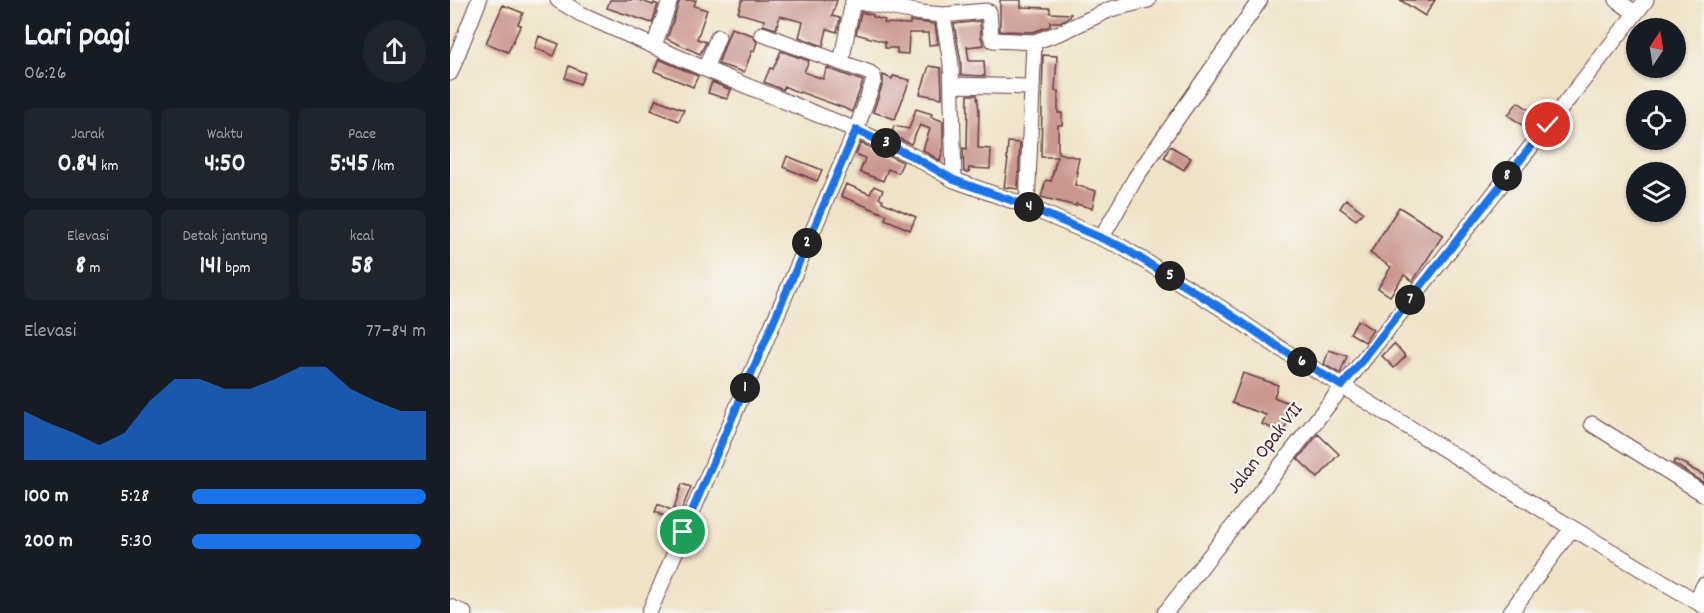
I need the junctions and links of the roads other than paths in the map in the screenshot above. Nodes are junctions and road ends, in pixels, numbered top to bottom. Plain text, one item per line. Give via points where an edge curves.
1 (479, 0) edge
2 (558, 0) edge
3 (670, 0) edge
4 (1148, 0) edge
5 (1260, 0) edge
6 (1617, 0) edge
7 (1646, 0) edge
8 (1113, 4) edge
9 (583, 7) edge
10 (1635, 13) junction
11 (943, 15) junction
12 (762, 34) dead end
13 (718, 37) dead end
14 (1034, 42) junction
15 (654, 46) junction
16 (841, 63) junction
17 (705, 69) junction
18 (450, 73) edge
19 (953, 85) junction
20 (1032, 87) junction
21 (856, 130) junction
22 (954, 180) junction
23 (1027, 206) junction
24 (1102, 237) junction
25 (1342, 386) junction
26 (1592, 424) dead end
27 (1704, 494) edge
28 (1572, 528) junction
29 (1704, 585) edge
30 (1700, 604) edge
31 (450, 607) edge
32 (464, 613) edge
33 (648, 613) edge
34 (1165, 613) edge
35 (1510, 613) edge

1 - 18 street
2 - 9 street
3 - 15 street
4 - 8 street
5 - 24 street via 1136,177
6 - 10 street
7 - 10 street, Jalan Opak VII
8 - 14 street via 1062,32
9 - 15 street
10 - 25 street, Jalan Opak VII
11 - 14 street via 986,11 993,40
11 - 16 street via 853,1
11 - 19 street
12 - 16 street
13 - 17 street
14 - 20 street
15 - 17 street
16 - 21 street via 874,78
17 - 21 street
19 - 20 street
19 - 22 street
20 - 23 street
21 - 22 street
21 - 33 street
22 - 23 street
23 - 24 street
24 - 25 street
25 - 28 street
25 - 34 street, Jalan Opak VII
26 - 27 street
28 - 30 street
28 - 35 street
29 - 30 street
31 - 32 street

